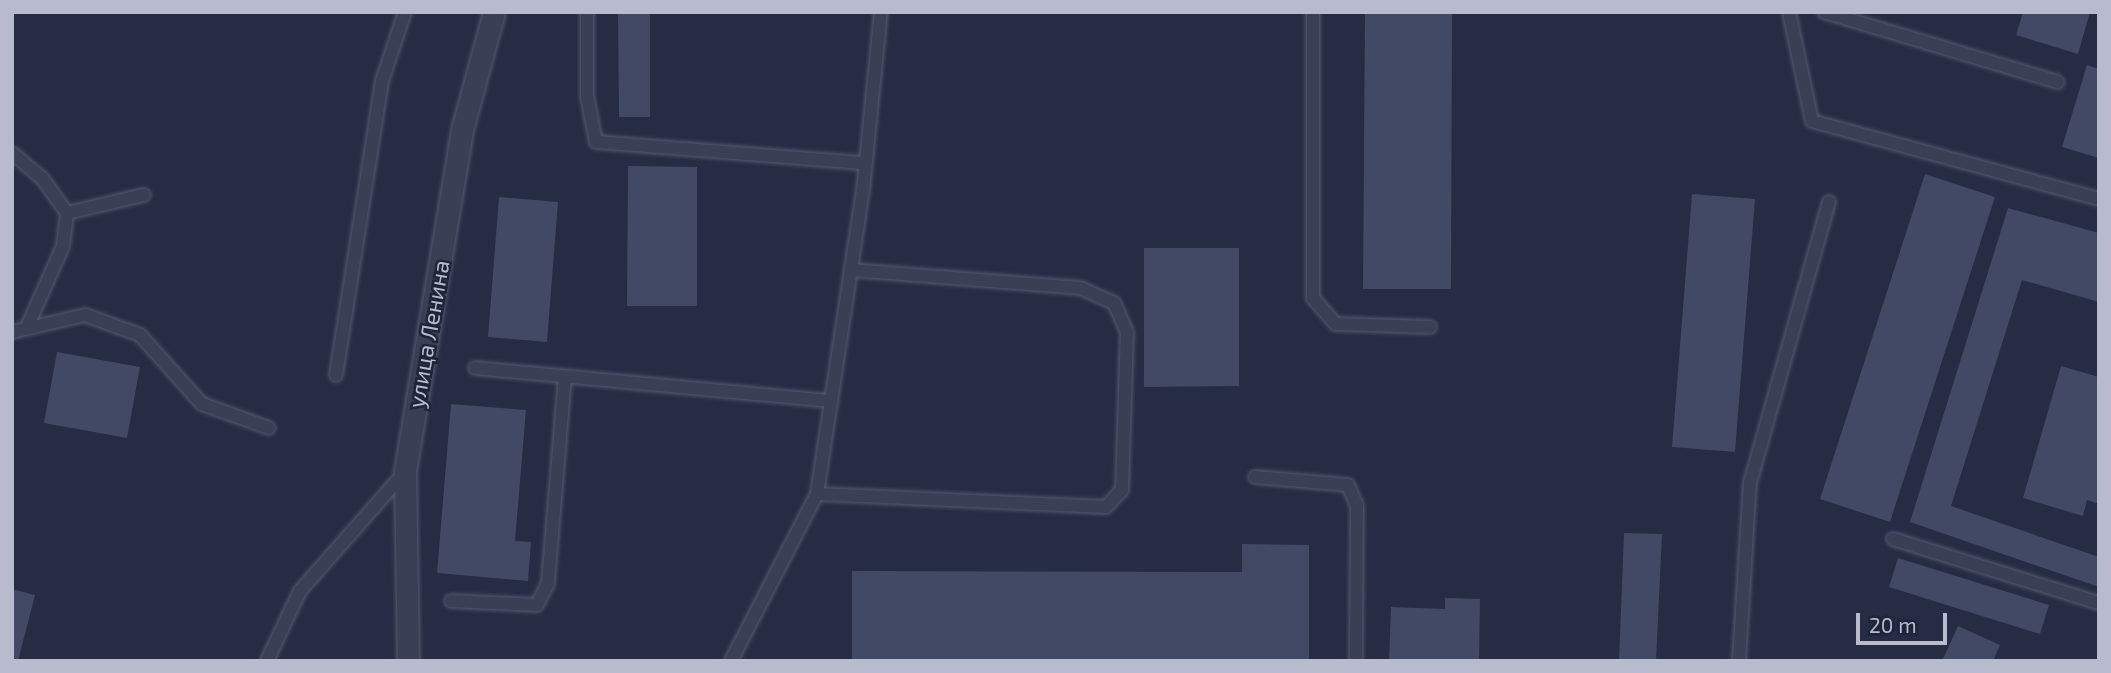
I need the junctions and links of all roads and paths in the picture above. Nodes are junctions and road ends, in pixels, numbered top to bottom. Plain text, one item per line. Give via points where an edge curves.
1 (405, 12) edge
2 (494, 12) edge
3 (587, 12) edge
4 (881, 12) edge
5 (1312, 12) edge
6 (1789, 12) edge
7 (1824, 12) edge
8 (2058, 82) dead end
9 (12, 153) edge
10 (865, 163) junction
11 (144, 195) dead end
12 (2099, 199) edge
13 (1829, 202) dead end
14 (67, 213) junction
15 (850, 270) junction
16 (28, 325) junction
17 (1430, 327) dead end
18 (12, 332) edge
19 (475, 368) dead end
20 (336, 375) dead end
21 (565, 377) junction
22 (831, 401) junction
23 (269, 428) dead end
24 (405, 471) junction
25 (1255, 477) dead end
26 (817, 494) junction
27 (1893, 539) dead end
28 (451, 601) dead end
29 (2099, 603) edge
30 (267, 661) edge
31 (408, 661) edge
32 (730, 661) edge
33 (1356, 661) edge
34 (1740, 661) edge

1 - 20 lane via 382,82
2 - 24 street, улица Ленина via 463,127
3 - 10 lane via 587,96 596,142
4 - 10 lane
5 - 17 lane via 1313,298 1336,324
6 - 12 lane via 1812,121
7 - 8 lane
9 - 14 lane via 42,178
10 - 15 lane
11 - 14 lane
13 - 34 lane via 1750,483
14 - 16 lane via 63,246
15 - 22 lane
15 - 26 lane via 1081,288 1114,303 1127,332 1122,490 1106,507
16 - 18 lane
16 - 23 lane via 85,315 141,334 202,404
19 - 21 lane
21 - 22 lane
21 - 28 lane via 548,583 537,605
22 - 26 lane
24 - 30 lane via 300,591
24 - 31 street, улица Ленина
25 - 33 lane via 1348,485 1357,506
26 - 32 lane
27 - 29 lane

